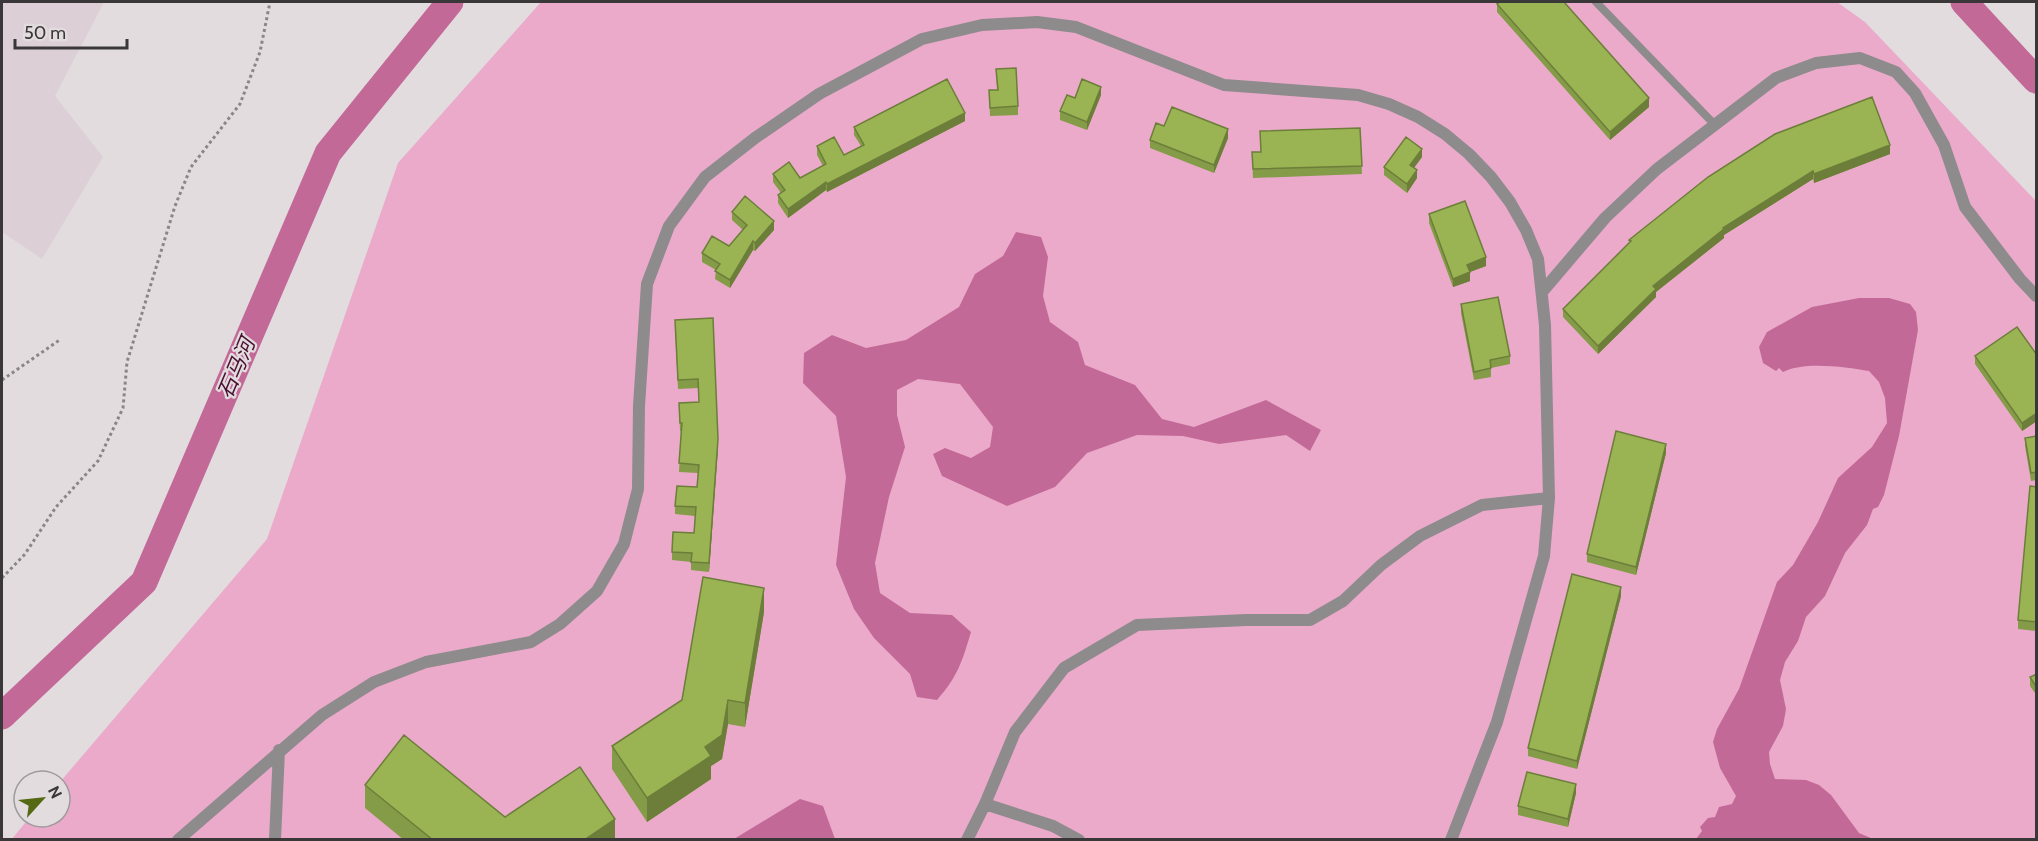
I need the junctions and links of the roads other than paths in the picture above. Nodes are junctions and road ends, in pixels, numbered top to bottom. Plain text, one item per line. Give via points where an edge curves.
1 (1596, 2) edge
2 (1715, 125) junction
3 (1542, 292) junction
4 (2037, 296) edge
5 (1549, 498) junction
6 (279, 750) junction
7 (985, 804) junction
8 (178, 840) edge
9 (275, 840) edge
10 (967, 840) edge
11 (1079, 840) edge
12 (1451, 840) edge

1 - 2 lane
2 - 3 street via 1657,169 1605,218
2 - 4 street via 1776,78 1815,63 1860,58 1896,72 1915,93 1944,146 1965,207
3 - 5 street
3 - 6 street via 1538,259 1526,230 1491,177 1445,134 1389,104 1358,95 1224,85 1076,27 1037,22 982,25 922,39 819,94 755,138 705,177 669,226 648,284 639,406 638,489 624,544 597,591 560,624 531,642 426,662 374,682 322,715
5 - 7 street via 1482,505 1451,520 1420,536 1342,601 1310,620 1137,625 1064,668 1015,732
5 - 12 street via 1544,556 1497,722
6 - 8 street
6 - 9 street
7 - 10 street
7 - 11 street via 1053,826

